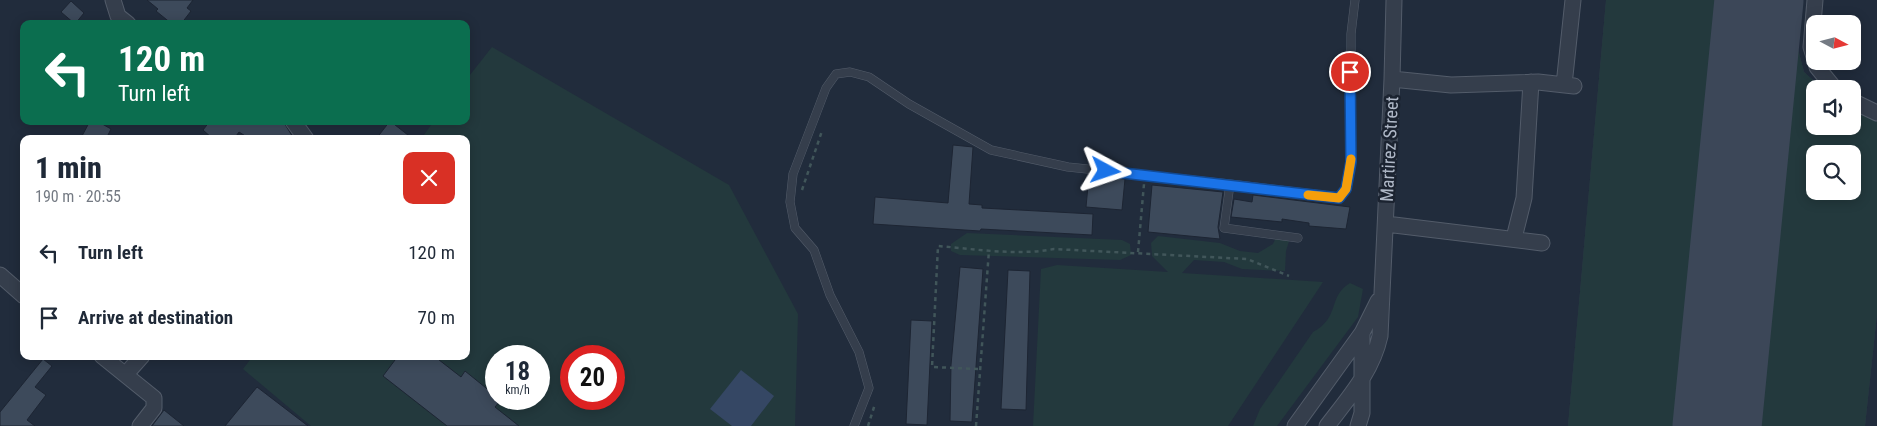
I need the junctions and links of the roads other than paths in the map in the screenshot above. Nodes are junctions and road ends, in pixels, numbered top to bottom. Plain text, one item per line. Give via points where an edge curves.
1 (113, 0) edge
2 (1355, 0) edge
3 (1394, 0) edge
4 (1573, 0) edge
5 (1815, 0) edge
6 (1814, 15) edge
7 (123, 20) edge
8 (1819, 70) edge
9 (1392, 79) junction
10 (1828, 80) edge
11 (1531, 82) junction
12 (1861, 105) edge
13 (1877, 113) edge
14 (295, 125) edge
15 (303, 135) edge
16 (1230, 184) junction
17 (1386, 224) junction
18 (1298, 238) dead end
19 (1514, 238) junction
20 (1542, 243) dead end
21 (0, 275) edge
22 (20, 292) edge
23 (1380, 297) junction
24 (1362, 333) junction
25 (107, 360) edge
26 (138, 360) edge
27 (126, 374) junction
28 (1362, 380) junction
29 (140, 426) edge
30 (854, 426) edge
31 (1295, 426) edge
32 (1327, 426) edge
33 (1358, 426) edge

1 - 7 street via 118,16
2 - 16 lane via 1351,34 1351,162 1346,189 1339,198
3 - 9 street, Martirez Street
4 - 11 street via 1569,85
5 - 6 street
8 - 10 street
9 - 11 street via 1451,84
9 - 17 street, Martirez Street
11 - 19 street via 1524,198
12 - 13 street
14 - 15 street
16 - 18 lane via 1224,228
16 - 30 lane via 1068,168 991,150 909,104 869,77 850,72 836,74 826,88 793,174 790,202 795,228 814,250 830,295 859,352 869,388
17 - 19 street
17 - 23 street, Martirez Street
19 - 20 street
21 - 22 street
23 - 24 street
23 - 28 street, Martirez Street via 1380,336
24 - 28 street
24 - 31 street
25 - 27 street
26 - 27 street
27 - 29 street via 155,401 154,408
28 - 32 street, Martirez Street
28 - 33 street via 1362,413

